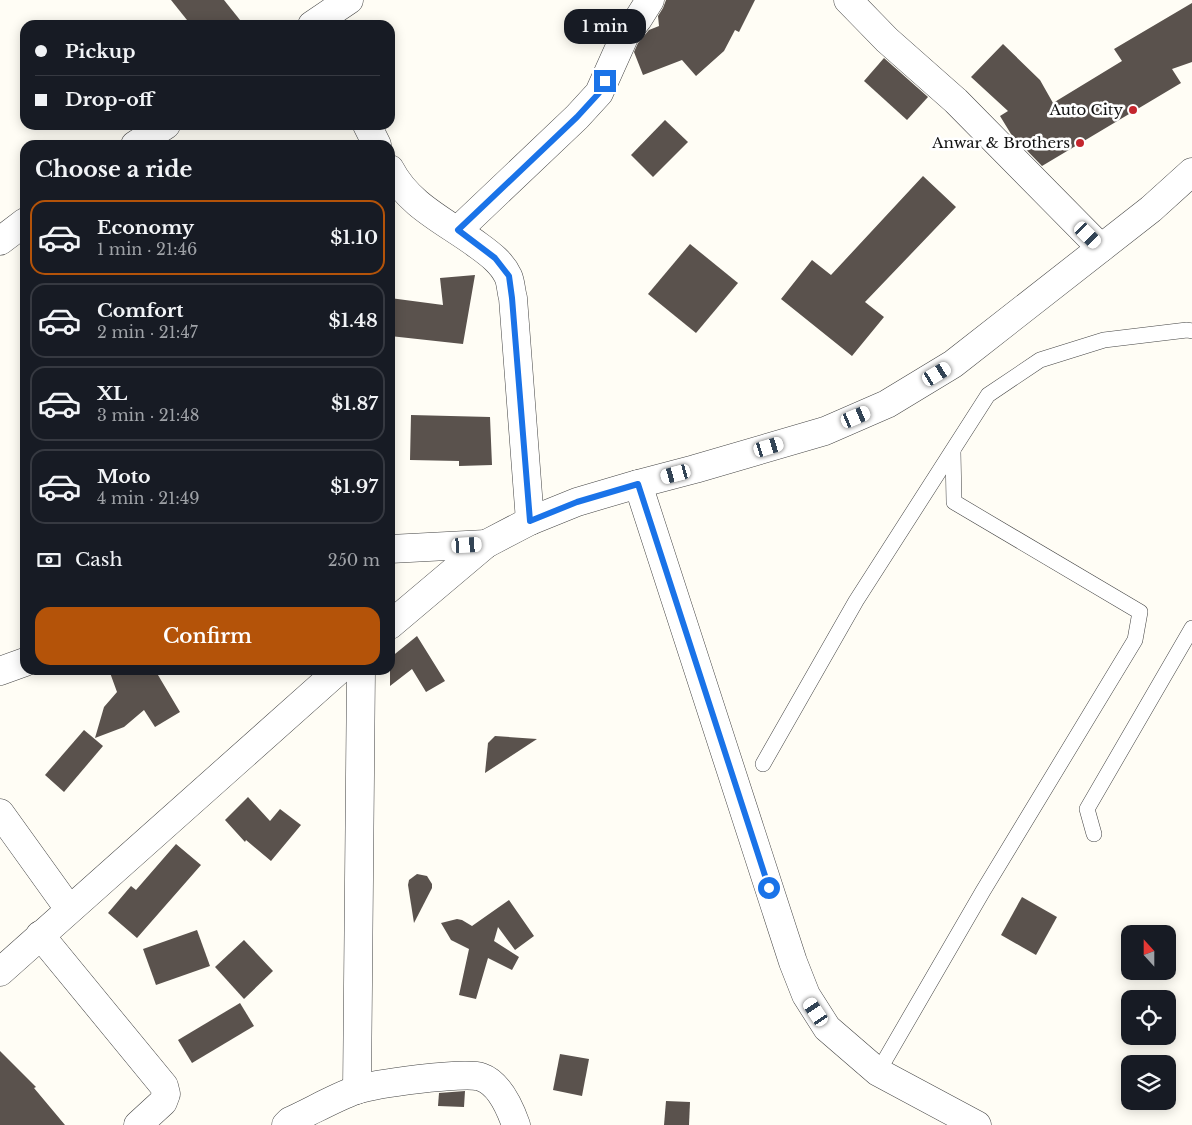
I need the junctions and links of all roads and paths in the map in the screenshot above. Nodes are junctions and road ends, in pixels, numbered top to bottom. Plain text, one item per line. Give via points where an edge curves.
1 (349, 0) edge
2 (650, 0) edge
3 (848, 0) edge
4 (320, 20) edge
5 (158, 130) edge
6 (143, 140) edge
7 (1192, 172) edge
8 (395, 176) edge
9 (20, 226) edge
10 (458, 230) junction
11 (0, 242) edge
12 (1102, 248) junction
13 (1192, 331) edge
14 (953, 451) junction
15 (638, 484) junction
16 (530, 521) junction
17 (486, 544) junction
18 (395, 549) edge
19 (395, 622) edge
20 (1192, 628) edge
21 (20, 664) edge
22 (0, 671) edge
23 (333, 675) edge
24 (361, 675) edge
25 (763, 764) dead end
26 (0, 813) edge
27 (1094, 834) dead end
28 (70, 909) junction
29 (40, 935) junction
30 (0, 972) edge
31 (878, 1072) junction
32 (357, 1090) junction
33 (138, 1125) edge
34 (286, 1125) edge
35 (516, 1125) edge
36 (977, 1125) edge

1 - 4 street
2 - 10 street via 625,35 599,93
3 - 12 street via 886,40 956,101
5 - 6 street
7 - 12 street
8 - 10 street via 410,197 433,216
9 - 11 street
10 - 16 street via 495,258 509,276
12 - 15 street via 953,364 888,404 825,430
13 - 14 lane via 1104,340 1040,360 988,395
14 - 25 lane via 856,601
14 - 31 lane via 954,502 1140,612 1135,640
15 - 16 street via 577,502
15 - 31 street via 806,995 827,1028
16 - 17 street
17 - 18 street
17 - 19 street
20 - 27 lane via 1087,809
21 - 22 street
23 - 28 street
24 - 32 street
26 - 28 street
28 - 29 street
29 - 30 street
29 - 33 street via 164,1086 163,1102
31 - 36 street
32 - 34 street via 290,1120
32 - 35 street via 441,1076 480,1076 501,1094

